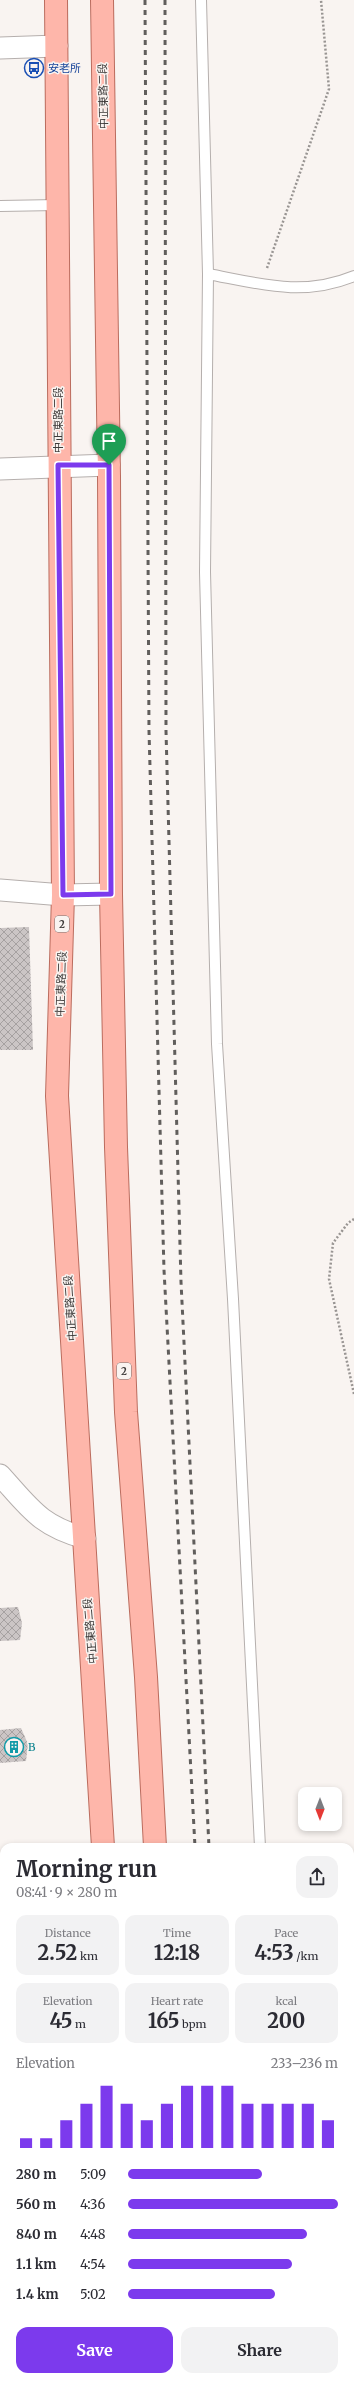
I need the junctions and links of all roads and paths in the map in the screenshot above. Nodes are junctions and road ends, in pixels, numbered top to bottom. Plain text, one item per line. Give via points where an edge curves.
1 (56, 0) edge
2 (102, 0) edge
3 (201, 0) edge
4 (321, 0) edge
5 (57, 46) junction
6 (0, 48) edge
7 (57, 205) junction
8 (0, 206) edge
9 (208, 274) junction
10 (354, 276) edge
11 (262, 284) junction
12 (58, 465) junction
13 (109, 465) junction
14 (0, 469) edge
15 (0, 890) edge
16 (111, 894) junction
17 (63, 895) junction
18 (354, 1219) edge
19 (354, 1394) edge
20 (0, 1475) edge
21 (85, 1538) junction
22 (103, 1843) edge
23 (155, 1843) edge
24 (260, 1843) edge

1 - 5 main road, 中正東路二段 / 2
2 - 13 main road, 中正東路二段 / 2
3 - 9 lane
4 - 11 path via 329,89
5 - 6 street
5 - 7 main road, 中正東路二段 / 2
7 - 8 lane
7 - 12 main road, 中正東路二段 / 2
9 - 11 lane
9 - 24 lane via 205,572 217,1044 233,1299
10 - 11 lane via 334,285 298,289
12 - 13 street
12 - 14 street
12 - 17 main road, 中正東路二段 / 2
13 - 16 main road, 中正東路二段 / 2
15 - 17 street
16 - 17 street
16 - 23 main road, 中正東路二段 / 2 via 116,1148 126,1412 146,1677
17 - 21 main road, 中正東路二段 / 2 via 57,1096
18 - 19 path via 333,1243 329,1279
20 - 21 street via 39,1519 63,1532
21 - 22 main road, 中正東路二段 / 2

